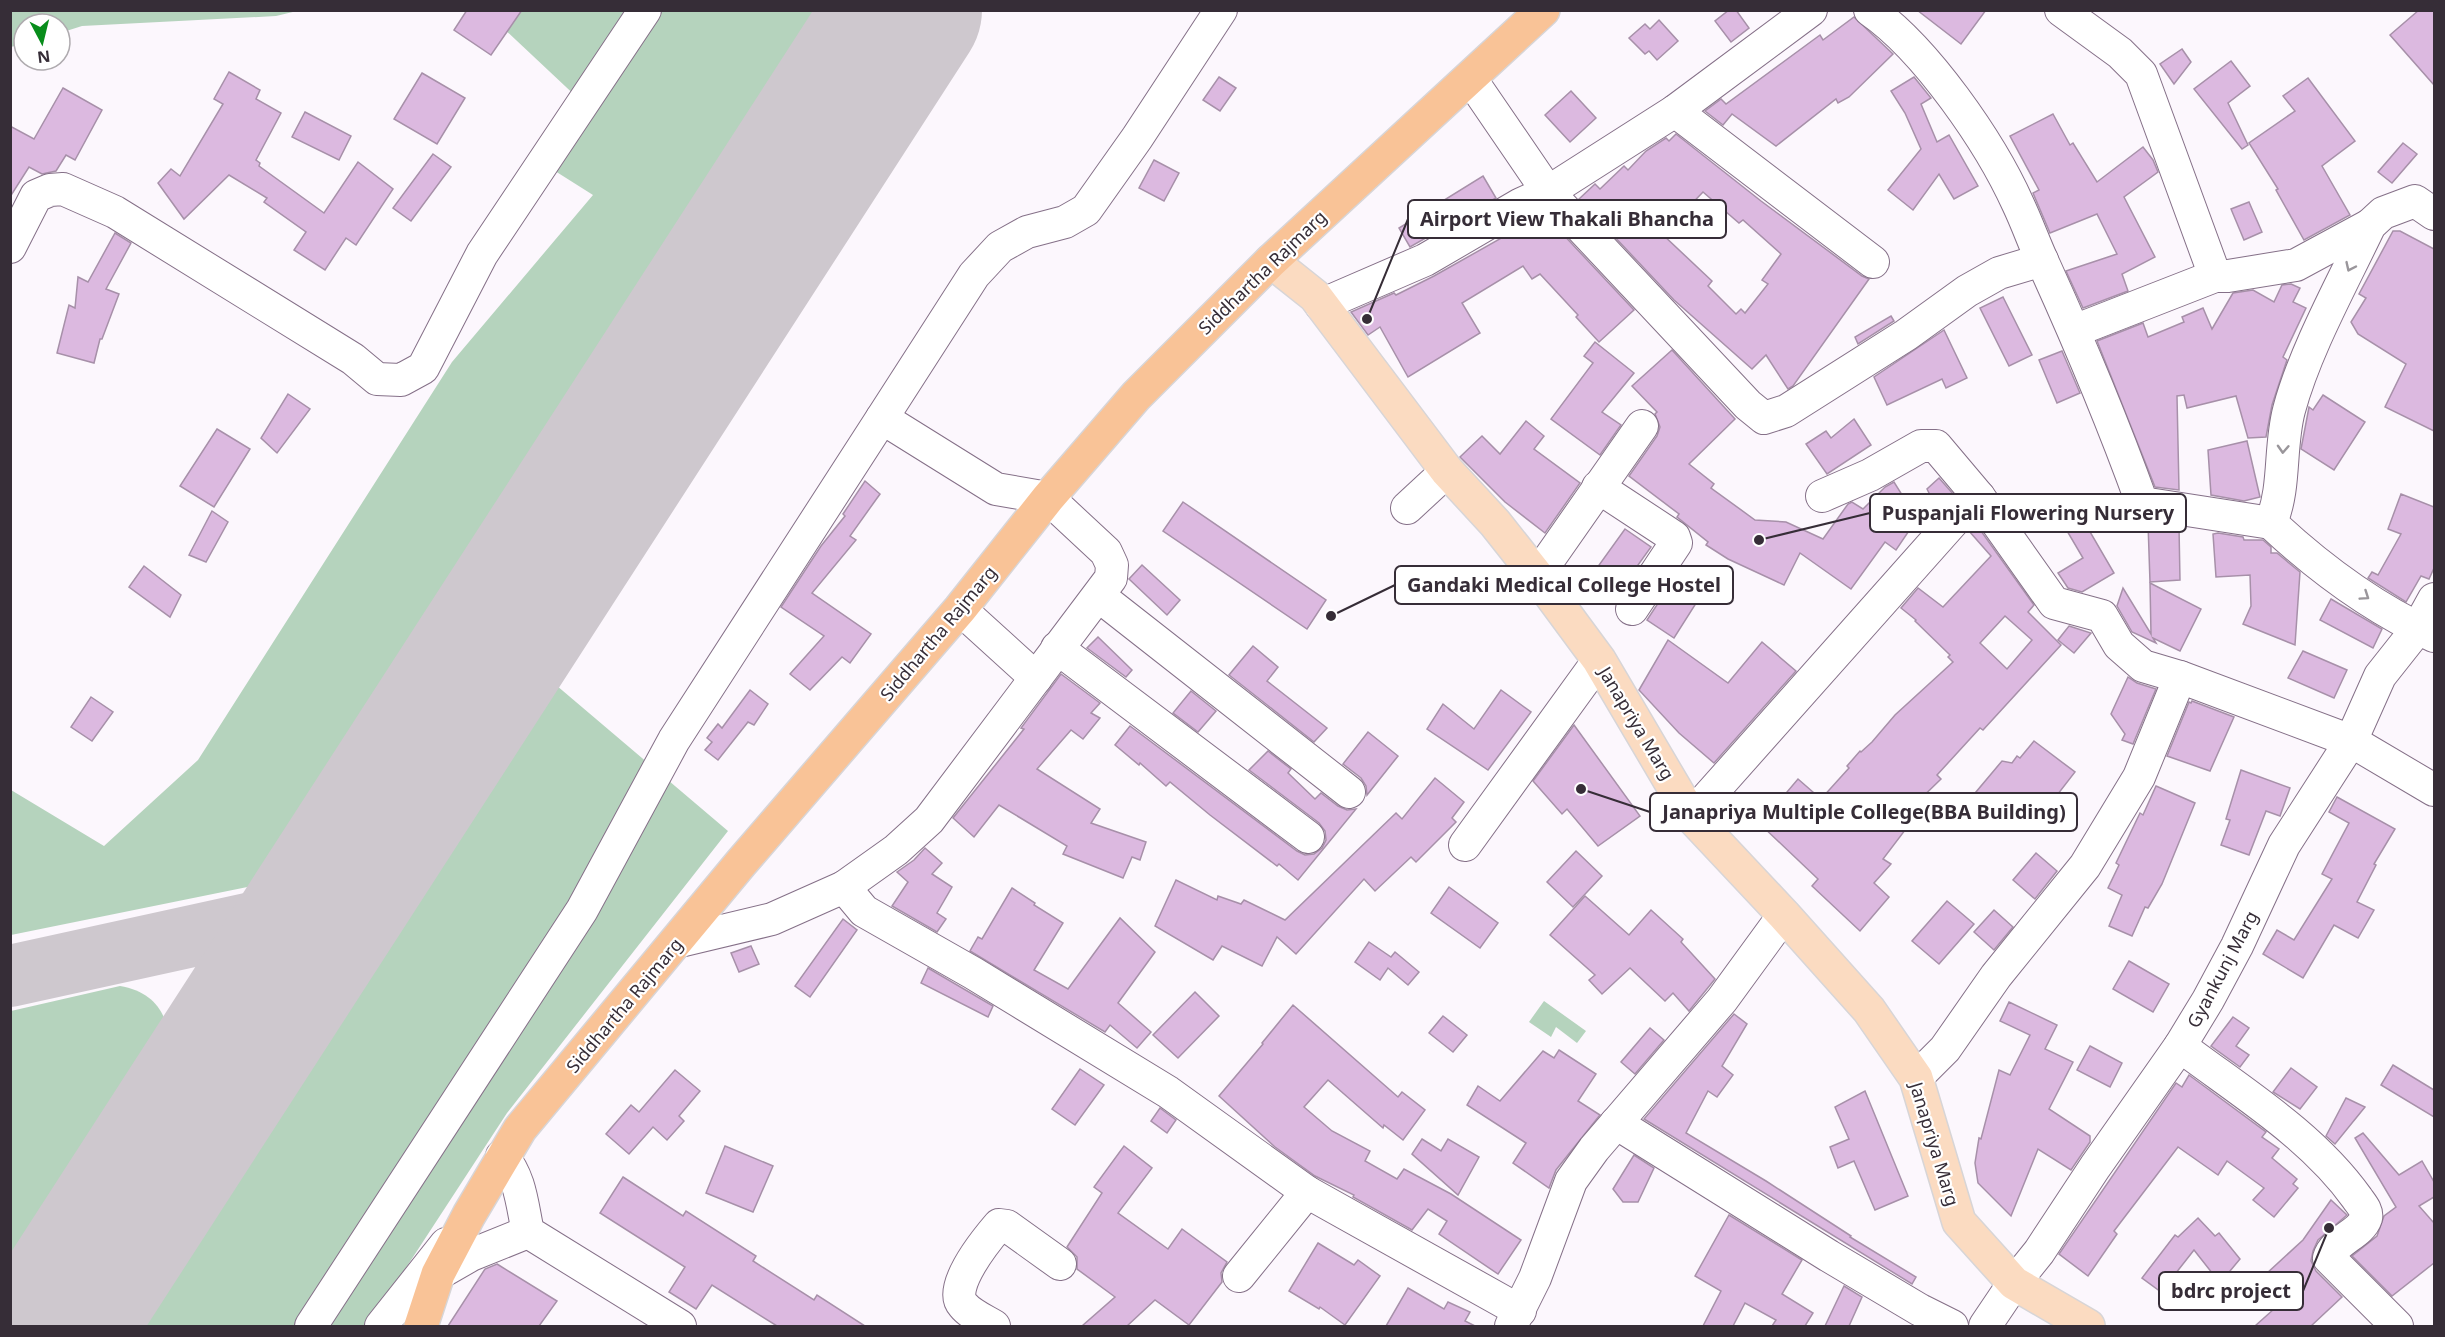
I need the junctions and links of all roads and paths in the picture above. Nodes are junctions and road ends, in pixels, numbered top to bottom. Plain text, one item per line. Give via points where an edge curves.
1 (645, 10) edge
2 (1221, 10) edge
3 (1543, 10) edge
4 (1811, 10) edge
5 (1870, 10) edge
6 (2061, 10) edge
7 (1470, 78) junction
8 (1675, 111) junction
9 (1548, 192) junction
10 (2434, 214) edge
11 (2370, 225) junction
12 (10, 247) edge
13 (2042, 260) junction
14 (1271, 261) junction
15 (1873, 262) dead end
16 (2215, 276) junction
17 (1321, 305) junction
18 (2074, 331) junction
19 (882, 418) junction
20 (1642, 426) dead end
21 (1447, 471) junction
22 (1599, 488) junction
23 (1822, 496) dead end
24 (1979, 497) junction
25 (1048, 498) junction
26 (1407, 508) dead end
27 (2271, 523) junction
28 (1537, 576) junction
29 (1099, 596) junction
30 (2434, 599) edge
31 (960, 609) junction
32 (1632, 609) dead end
33 (2426, 632) edge
34 (1057, 648) junction
35 (1599, 660) junction
36 (2180, 677) junction
37 (1036, 678) junction
38 (2351, 741) junction
39 (2434, 790) edge
40 (1349, 792) dead end
41 (1691, 816) junction
42 (1308, 837) dead end
43 (1465, 845) dead end
44 (844, 887) junction
45 (1784, 915) junction
46 (676, 942) junction
47 (2180, 1046) junction
48 (1916, 1078) junction
49 (1616, 1122) junction
50 (502, 1156) junction
51 (1307, 1192) junction
52 (469, 1215) junction
53 (528, 1232) junction
54 (1060, 1264) dead end
55 (438, 1274) junction
56 (1239, 1276) dead end
57 (2014, 1283) junction
58 (1515, 1319) edge
59 (311, 1326) edge
60 (381, 1326) edge
61 (421, 1326) edge
62 (680, 1326) edge
63 (993, 1326) edge
64 (1952, 1326) edge
65 (1985, 1326) edge
66 (2088, 1326) edge
67 (2397, 1326) edge

1 - 12 street via 482,254 423,368 401,380 377,379 353,359 115,212 63,189 36,196
2 - 19 street via 1086,210 1065,222 1027,232 1000,247 974,275
3 - 7 highway, Siddhartha Rajmarg
4 - 8 street
5 - 13 street via 1929,67 1978,133 2018,202
6 - 16 street via 2120,53 2141,74
7 - 9 street
7 - 14 highway, Siddhartha Rajmarg
8 - 9 street
8 - 15 street
9 - 13 street via 1764,418 1786,411 1999,273
9 - 17 street via 1425,260
10 - 11 street via 2415,201 2383,213
11 - 16 street via 2296,265
11 -> 27 street via 2303,367 2292,400 2282,449 2278,506
13 - 18 street
14 - 17 main road, Janapriya Marg
14 - 25 highway, Siddhartha Rajmarg via 1136,396
16 - 18 street
17 - 21 main road, Janapriya Marg
18 - 27 street via 2142,503
19 - 25 street via 996,489
19 - 59 street via 674,740 582,910
20 - 22 street
21 - 26 street
21 - 28 main road, Janapriya Marg
22 - 28 street
22 - 32 street via 1674,537 1676,543
23 - 24 street via 1921,446 1936,446
24 - 36 street via 2054,603 2102,616 2119,645 2143,666
24 - 41 street
25 - 29 street via 1106,552 1112,565 1111,578
25 - 31 highway, Siddhartha Rajmarg
27 -> 33 street via 2314,561 2382,608
28 - 35 main road, Janapriya Marg
29 - 34 street
29 - 40 street
30 - 33 street, Gyankunj Marg
31 - 37 street
31 - 46 highway, Siddhartha Rajmarg
33 - 38 street, Gyankunj Marg via 2380,676
34 - 37 street
34 - 42 street
35 - 41 main road, Janapriya Marg
35 - 43 street
36 - 38 street
36 - 48 street via 2139,777 2085,866 1996,976 1945,1049
37 - 44 street via 929,820 896,850
38 - 39 street
38 - 47 street, Gyankunj Marg via 2284,844 2237,946
41 - 45 main road, Janapriya Marg
44 - 46 street via 772,919
44 - 51 street via 864,911 1168,1092
45 - 48 main road, Janapriya Marg via 1869,1010
45 - 49 street via 1722,1000
46 - 50 highway, Siddhartha Rajmarg via 520,1129
47 - 57 street, Gyankunj Marg
47 - 67 street via 2291,1130 2339,1173 2365,1210 2366,1218 2331,1251 2330,1258
48 - 57 main road, Janapriya Marg via 1959,1222
49 - 58 street via 1571,1181 1535,1278
49 - 64 street via 1849,1268
50 - 52 highway, Siddhartha Rajmarg
50 - 53 street via 512,1167 520,1190
51 - 56 street
51 - 58 street
52 - 55 highway, Siddhartha Rajmarg
52 - 60 street
53 - 55 street via 496,1243
53 - 62 street
54 - 63 street via 1007,1226 999,1225 967,1270 958,1297
55 - 61 highway, Siddhartha Rajmarg
57 - 65 street, Gyankunj Marg
57 - 66 main road, Janapriya Marg

